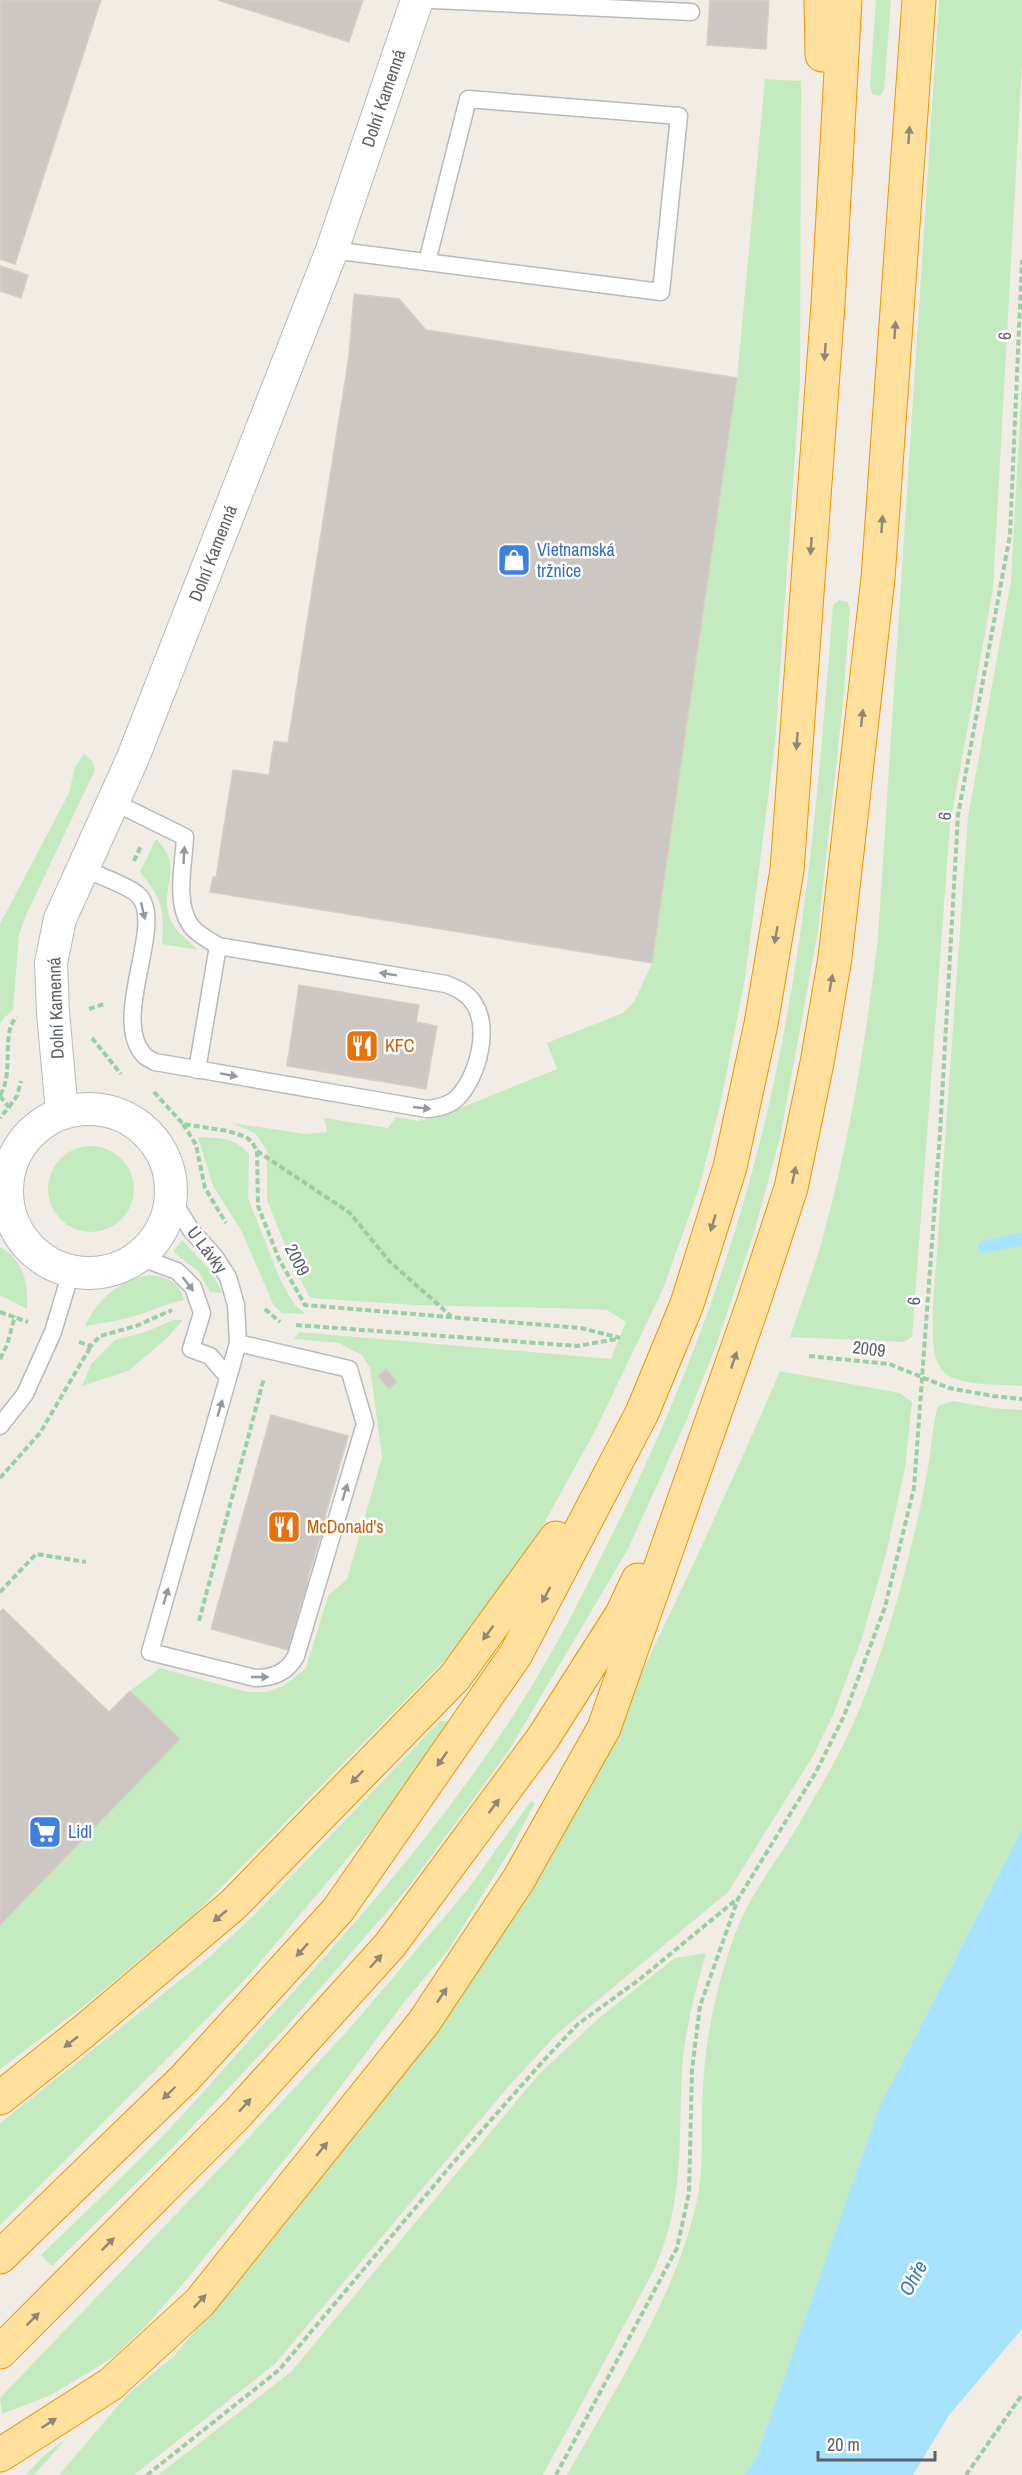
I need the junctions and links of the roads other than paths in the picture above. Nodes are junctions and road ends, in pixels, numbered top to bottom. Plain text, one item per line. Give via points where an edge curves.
1 (417, 0) edge
2 (433, 0) edge
3 (821, 0) edge
4 (845, 0) edge
5 (919, 0) edge
6 (691, 12) dead end
7 (332, 250) junction
8 (427, 262) junction
9 (828, 304) junction
10 (114, 802) junction
11 (82, 868) junction
12 (218, 946) junction
13 (197, 1070) junction
14 (62, 1112) junction
15 (171, 1198) junction
16 (3, 1201) edge
17 (139, 1257) junction
18 (71, 1272) junction
19 (238, 1343) junction
20 (228, 1377) junction
21 (642, 1413) junction
22 (714, 1415) junction
23 (0, 1426) edge
24 (0, 2098) edge
25 (0, 2257) edge
26 (0, 2352) edge
27 (0, 2455) edge

1 - 7 street, Dolní Kamenná
2 - 6 lane
3 - 9 highway
4 - 9 highway
22 -> 5 highway via 792,1188 835,958 878,578
7 - 8 lane
7 - 10 street, Dolní Kamenná
8 - 8 lane via 661,292 680,116 468,99
9 -> 21 highway via 787,870 730,1167 687,1304
10 - 11 street, Dolní Kamenná
12 -> 10 lane via 192,927 184,913 185,837
11 -> 13 lane via 137,894 144,907 146,924 131,1022 135,1040 143,1054 155,1062
11 - 14 street, Dolní Kamenná via 60,919 51,963
12 - 13 lane
13 -> 12 lane via 427,1109 456,1099 474,1074 481,1040 480,1020 473,1003 462,990 446,984
14 - 15 street via 99,1109 118,1113 142,1127 160,1149 170,1175
14 - 16 street via 37,1126 19,1146 8,1172
15 - 17 street via 166,1220
15 - 19 lane, U Lávky via 228,1277 236,1305
16 - 18 street via 27,1246 48,1263
17 - 18 street via 119,1268 97,1273
17 -> 20 lane, U Lávky via 177,1270 193,1287 202,1313 191,1349 210,1356
18 - 23 lane via 53,1332 25,1394
19 - 20 lane, U Lávky
19 - 20 lane, U Lávky via 349,1369 365,1424 296,1656 291,1666 267,1678 150,1652
21 -> 24 highway via 524,1585 455,1677 234,1904
21 -> 25 highway via 516,1653 338,1910 185,2078
26 -> 22 highway via 237,2114 390,1945 543,1738 621,1614
27 -> 22 highway via 111,2384 200,2302 424,2022 519,1880 604,1728

